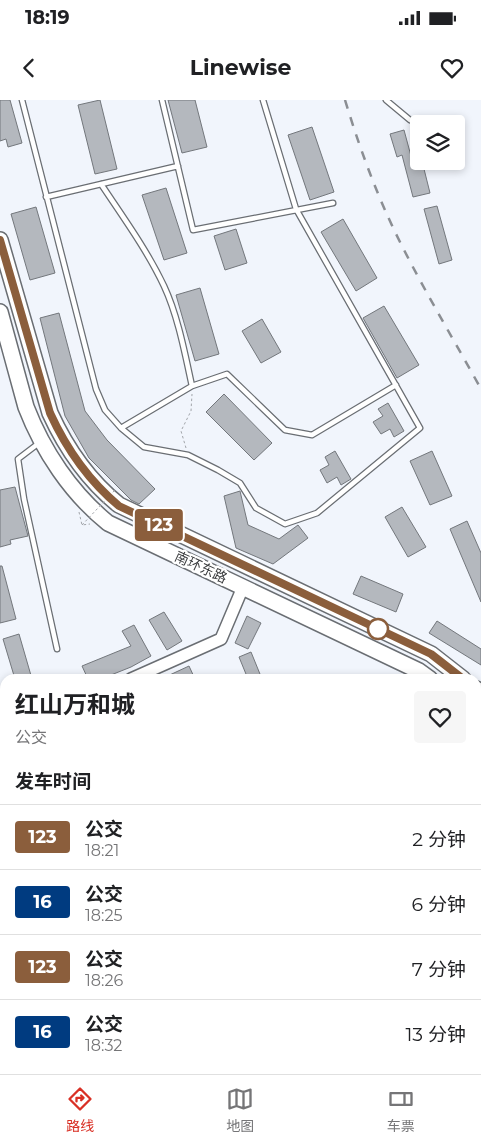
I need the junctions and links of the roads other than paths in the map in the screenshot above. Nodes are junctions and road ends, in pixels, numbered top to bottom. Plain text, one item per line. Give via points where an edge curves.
1 (22, 100) edge
2 (162, 100) edge
3 (262, 100) edge
4 (386, 100) edge
5 (410, 120) dead end
6 (178, 166) junction
7 (101, 184) junction
8 (46, 196) junction
9 (333, 202) dead end
10 (296, 209) junction
11 (0, 240) edge
12 (0, 312) edge
13 (396, 385) junction
14 (192, 386) junction
15 (120, 428) junction
16 (41, 442) junction
17 (243, 587) junction
18 (57, 649) dead end
19 (142, 674) edge
20 (424, 674) edge
21 (457, 674) edge

1 - 8 lane
2 - 6 lane
3 - 10 lane
4 - 5 lane
6 - 7 lane
6 - 10 lane via 193,230
7 - 8 lane
7 - 14 lane via 164,287 183,342
8 - 15 lane via 96,389 105,410
9 - 10 lane
10 - 13 lane
11 - 21 highway, 南环东路 via 50,413 59,432 103,492 119,506 431,654
12 - 16 highway, 南环东路 via 26,407
13 - 14 lane via 312,435 285,430 227,374
13 - 15 lane via 420,428 317,513 285,524 256,508 240,483 188,455 144,447
14 - 15 lane
16 - 17 highway, 南环东路 via 88,507 108,523
16 - 18 lane via 18,459
17 - 19 street via 221,639
17 - 20 highway, 南环东路

